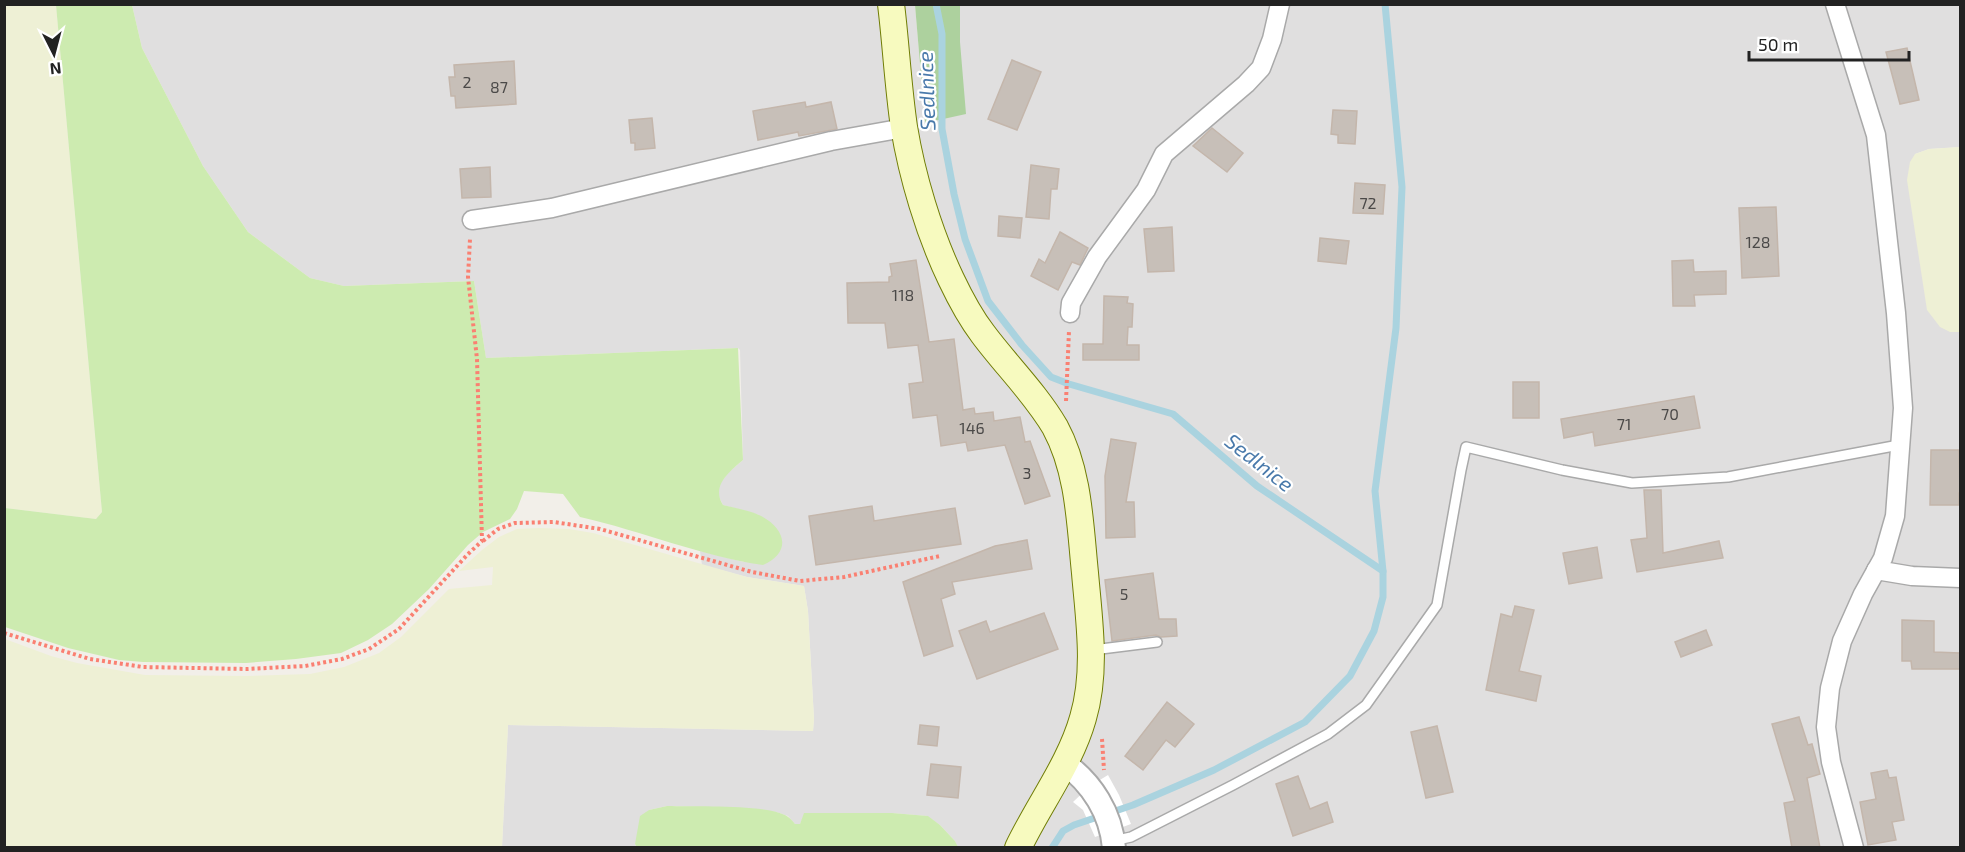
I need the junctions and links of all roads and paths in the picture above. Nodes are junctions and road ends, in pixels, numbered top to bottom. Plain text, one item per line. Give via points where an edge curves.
1 (891, 4) edge
2 (1280, 4) edge
3 (1835, 4) edge
4 (904, 128) junction
5 (472, 220) joint
6 (1070, 313) dead end
7 (1069, 355) dead end
8 (1066, 402) dead end
9 (1899, 445) junction
10 (482, 541) junction
11 (940, 556) dead end
12 (1876, 570) junction
13 (1960, 578) edge
14 (4, 633) edge
15 (1157, 642) dead end
16 (1090, 650) junction
17 (1064, 763) junction
18 (1113, 840) edge
19 (1018, 848) edge
20 (1854, 848) edge

1 - 4 main road
2 - 6 street via 1261,68 1164,154 1146,190 1097,257 1071,303
3 - 9 street via 1876,135 1897,325 1903,408
4 - 5 street via 831,141 552,208
4 - 16 main road via 940,255 960,298 983,334 1041,406 1065,449 1076,493
5 - 10 path via 468,277 477,359
7 - 8 path
9 - 12 street via 1895,516
9 - 18 lane via 1728,477 1632,483 1466,447 1437,605 1366,705 1328,734 1233,785 1131,837
10 - 11 path via 515,524 555,522 600,529 752,572 800,581 844,577
10 - 14 path via 399,629 369,649 342,659 305,666 247,669 143,667 90,658
12 - 13 street
12 - 20 street via 1842,641 1830,688 1826,727 1831,762
15 - 16 lane
16 - 17 main road via 1087,702 1076,740
17 - 18 street via 1090,786
17 - 19 main road

